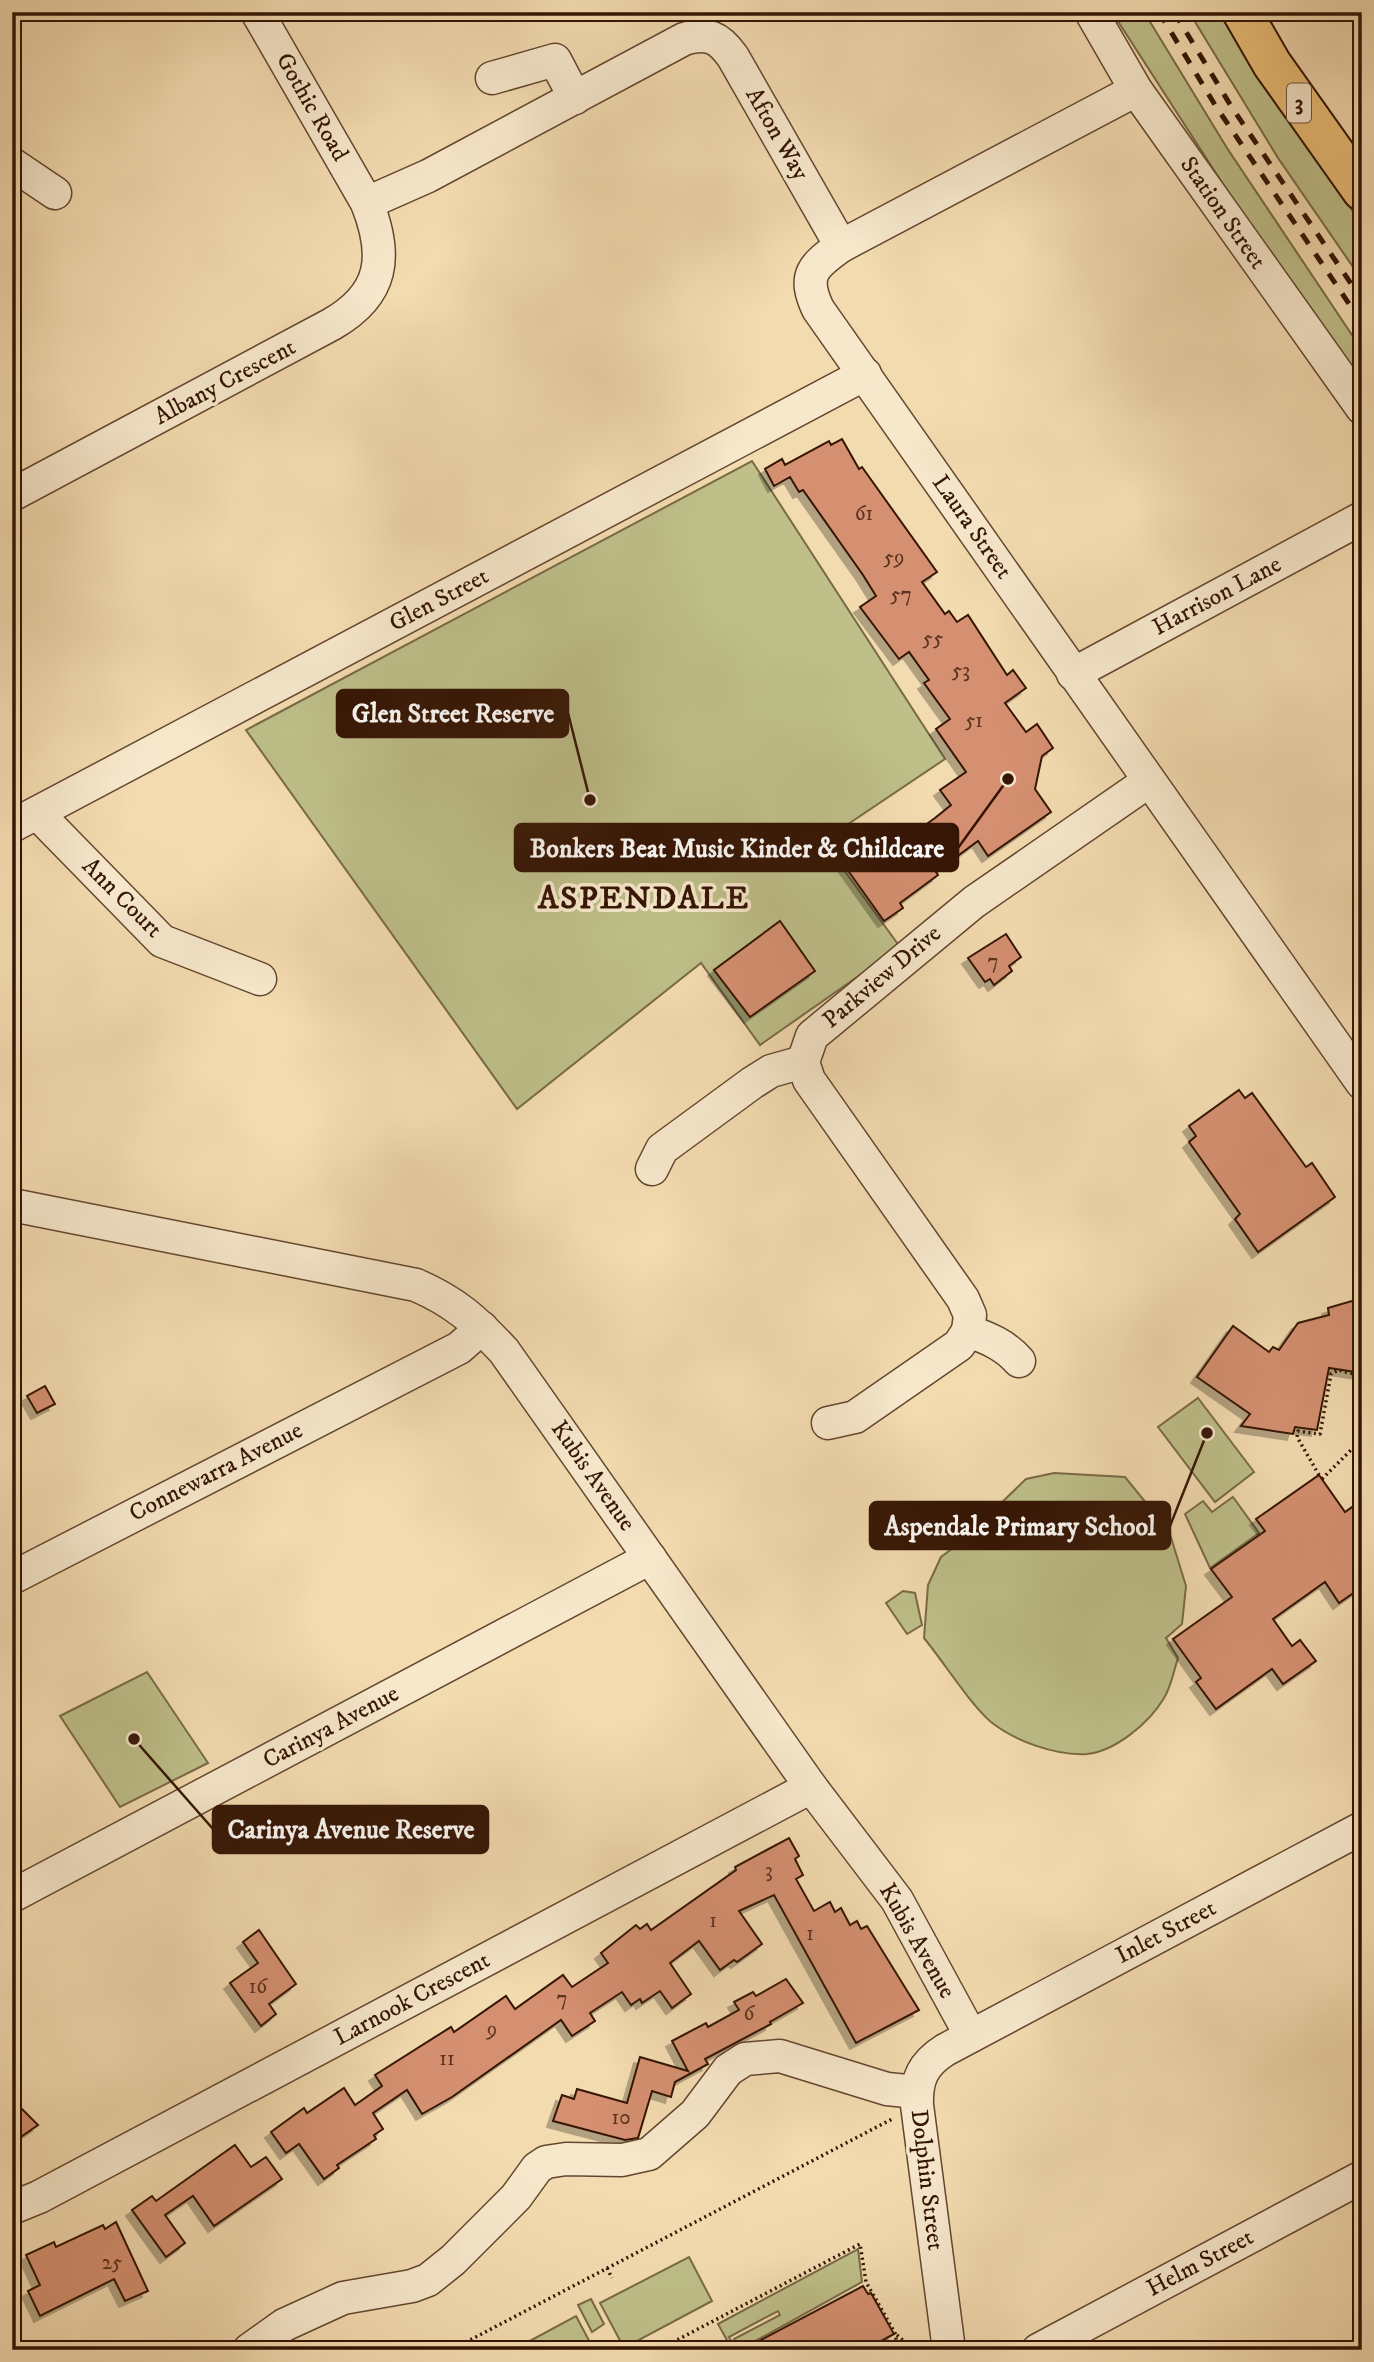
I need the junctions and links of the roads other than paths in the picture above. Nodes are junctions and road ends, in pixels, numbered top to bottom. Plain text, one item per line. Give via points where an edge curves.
1 (257, 12) edge
2 (1091, 12) edge
3 (1246, 14) edge
4 (492, 78) dead end
5 (1136, 90) junction
6 (575, 98) junction
7 (12, 164) edge
8 (1356, 170) edge
9 (55, 193) dead end
10 (371, 213) junction
11 (841, 246) junction
12 (865, 374) junction
13 (1362, 408) edge
14 (12, 495) edge
15 (1362, 518) edge
16 (1073, 674) junction
17 (1149, 781) junction
18 (25, 819) edge
19 (260, 979) dead end
20 (1351, 1045) edge
21 (803, 1062) junction
22 (1362, 1083) edge
23 (652, 1169) dead end
24 (12, 1205) edge
25 (456, 1306) junction
26 (482, 1328) junction
27 (968, 1331) junction
28 (1019, 1362) dead end
29 (421, 1366) junction
30 (828, 1423) dead end
31 (650, 1558) junction
32 (12, 1578) edge
33 (811, 1787) junction
34 (1362, 1828) edge
35 (12, 1896) edge
36 (971, 2036) junction
37 (919, 2089) junction
38 (1362, 2177) edge
39 (12, 2208) edge
40 (249, 2350) edge
41 (949, 2350) edge
42 (1038, 2350) edge

1 - 10 street, Gothic Road
2 - 5 street, Station Street
3 - 8 highway, 3 via 1272,64
4 - 6 street via 555,60
5 - 11 street, Laura Street
5 - 13 street, Station Street
6 - 10 street
6 - 11 street, Afton Way via 684,39 703,34 722,42
7 - 9 street
10 - 14 street, Albany Crescent via 380,252 378,272 370,293 355,311
11 - 12 street, Laura Street via 819,262 810,279 810,292
12 - 16 street, Laura Street
12 - 18 street, Glen Street
15 - 16 street, Harrison Lane
16 - 17 street, Laura Street
17 - 20 street, Laura Street
17 - 21 street, Parkview Drive via 974,902 812,1036
18 - 19 street, Ann Court via 162,941
20 - 22 street, Laura Street
21 - 23 street via 771,1071 752,1083 663,1149
21 - 27 street via 809,1080 962,1299 970,1315
24 - 25 street, Kubis Avenue via 416,1285
25 - 26 street, Kubis Avenue
25 - 29 street, Connewarra Avenue via 444,1338
26 - 29 street, Connewarra Avenue via 459,1348
26 - 31 street, Kubis Avenue via 504,1351
27 - 28 street via 991,1339
27 - 30 street via 959,1345 855,1417
29 - 32 street, Connewarra Avenue
31 - 33 street, Kubis Avenue
31 - 35 street, Carinya Avenue
33 - 36 street, Kubis Avenue via 897,1900
33 - 39 street, Larnook Crescent
34 - 36 street, Inlet Street
36 - 37 street via 937,2055
37 - 40 street via 887,2090 773,2054 739,2062 695,2114 655,2150 630,2159 546,2162 516,2197 428,2280 343,2298 284,2325
37 - 41 street, Dolphin Street
38 - 42 street, Helm Street

